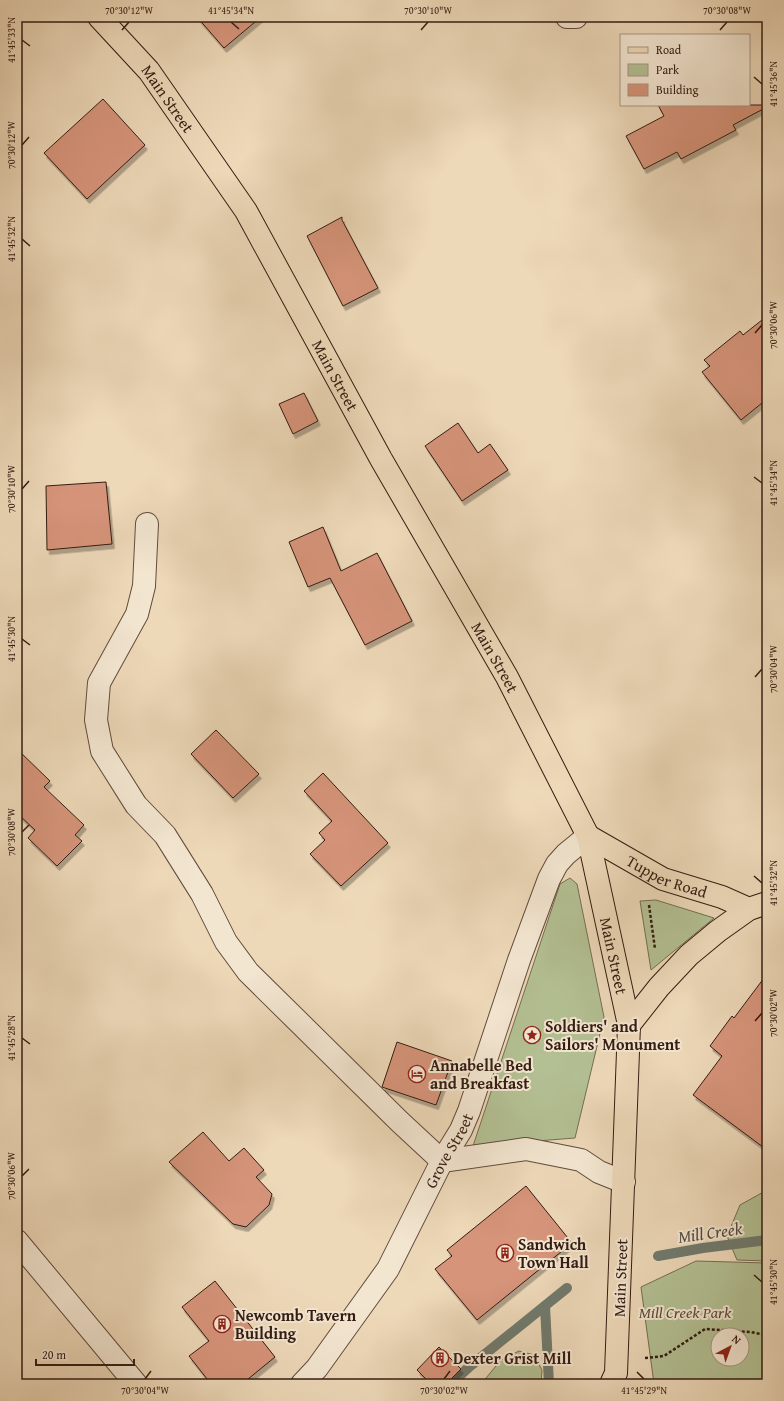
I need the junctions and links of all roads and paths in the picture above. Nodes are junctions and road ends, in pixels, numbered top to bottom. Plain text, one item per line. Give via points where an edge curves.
1 (99, 17) edge
2 (567, 17) edge
3 (576, 17) edge
4 (147, 524) dead end
5 (588, 836) junction
6 (649, 904) dead end
7 (758, 906) edge
8 (656, 955) dead end
9 (629, 1025) junction
10 (442, 1162) junction
11 (624, 1182) junction
12 (17, 1241) edge
13 (767, 1335) edge
14 (617, 1376) edge
15 (136, 1384) edge
16 (302, 1384) edge

1 - 5 main road, Main Street via 149,71 246,211 381,459 507,677
2 - 3 street
4 - 10 street via 144,586 137,614 99,683 96,720 102,751 136,805 165,835 202,894 226,942 248,972
5 - 7 main road, Tupper Road via 663,879 722,898
5 - 9 main road, Main Street
5 - 10 street, Grove Street via 566,854 549,879 469,1111
6 - 8 path
7 - 9 main road, Tupper Road via 718,931 689,955
9 - 11 main road, Main Street
10 - 11 street via 526,1149 581,1160 599,1172
10 - 16 street, Grove Street via 388,1268 317,1368
11 - 14 main road, Main Street
12 - 15 street
13 - 14 path via 705,1329 664,1356

